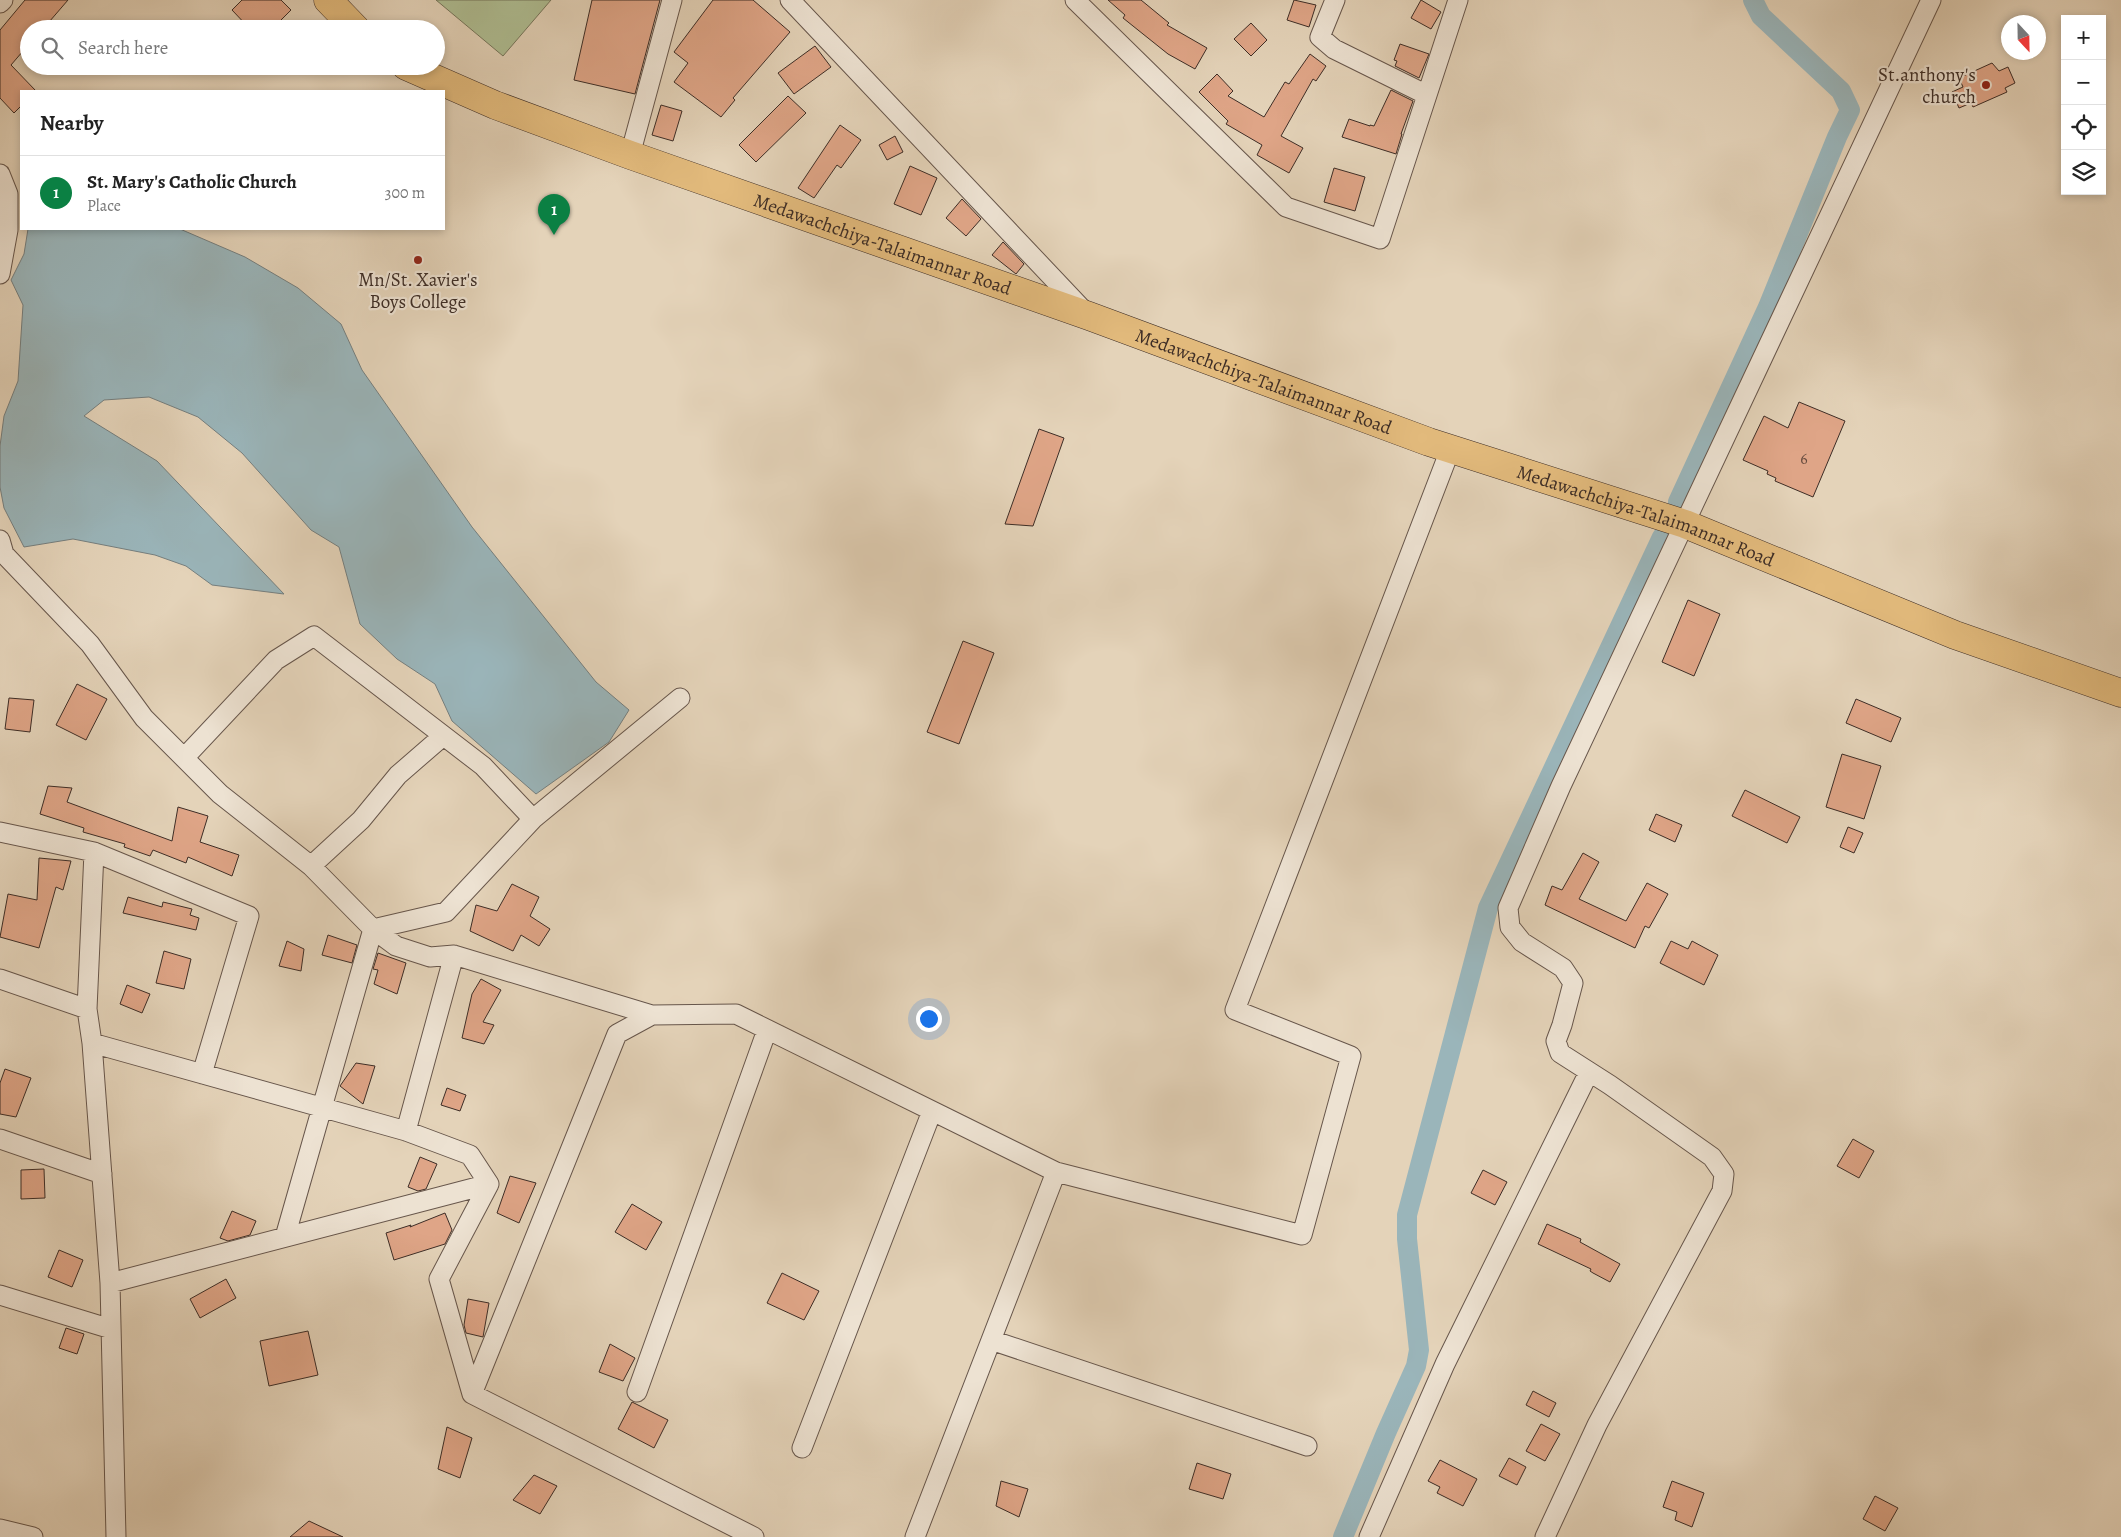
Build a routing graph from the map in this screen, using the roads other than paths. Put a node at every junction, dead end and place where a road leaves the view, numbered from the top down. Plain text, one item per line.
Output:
1 (3, 0) edge
2 (328, 0) edge
3 (672, 0) edge
4 (790, 0) edge
5 (1075, 0) edge
6 (1335, 0) edge
7 (1458, 0) edge
8 (1931, 0) edge
9 (0, 3) edge
10 (347, 20) edge
11 (427, 75) edge
12 (1427, 95) junction
13 (630, 154) junction
14 (0, 174) edge
15 (0, 274) edge
16 (1088, 316) junction
17 (1450, 450) junction
18 (1685, 524) junction
19 (1, 553) edge
20 (2121, 693) edge
21 (680, 698) dead end
22 (443, 736) junction
23 (184, 758) junction
24 (533, 819) junction
25 (0, 832) edge
26 (94, 852) junction
27 (311, 866) junction
28 (373, 929) junction
29 (454, 955) junction
30 (0, 979) edge
31 (87, 1009) junction
32 (652, 1016) junction
33 (767, 1030) junction
34 (92, 1044) junction
35 (1589, 1072) junction
36 (202, 1074) junction
37 (323, 1108) junction
38 (932, 1111) junction
39 (406, 1131) junction
40 (0, 1139) edge
41 (1056, 1172) junction
42 (102, 1174) junction
43 (490, 1184) junction
44 (285, 1237) junction
45 (110, 1283) junction
46 (0, 1295) edge
47 (111, 1329) junction
48 (992, 1340) junction
49 (637, 1392) dead end
50 (472, 1394) junction
51 (1307, 1446) dead end
52 (802, 1448) dead end
53 (0, 1529) edge
54 (33, 1537) edge
55 (116, 1537) edge
56 (754, 1537) edge
57 (915, 1537) edge
58 (1369, 1537) edge
59 (1545, 1537) edge

1 - 9 street
2 - 10 highway
3 - 13 street
4 - 16 street
5 - 12 street
6 - 12 street
7 - 12 street
8 - 18 street
11 - 13 highway, Medawachchiya-Talaimannar Road
13 - 16 highway, Medawachchiya-Talaimannar Road
14 - 15 street
16 - 17 highway, Medawachchiya-Talaimannar Road
17 - 18 highway, Medawachchiya-Talaimannar Road
17 - 41 street
18 - 20 highway, Medawachchiya-Talaimannar Road
18 - 35 street
19 - 23 street
21 - 24 street
22 - 23 street
22 - 24 street
22 - 27 street
23 - 27 street
24 - 28 street
25 - 26 street
26 - 31 street
26 - 36 street
27 - 28 street
28 - 29 street
28 - 37 street
29 - 32 street
29 - 39 street
30 - 31 street
31 - 34 street
32 - 33 street
32 - 50 street
33 - 38 street
33 - 49 street
34 - 36 street
34 - 42 street
35 - 58 street
35 - 59 street
36 - 37 street
37 - 39 street
37 - 44 street
38 - 41 street
38 - 52 street
39 - 43 street
40 - 42 street
41 - 48 street
42 - 45 street
43 - 44 street
43 - 50 street
44 - 45 street
45 - 47 street
46 - 47 street
47 - 55 street
48 - 51 street
48 - 57 street
50 - 56 street
53 - 54 street

